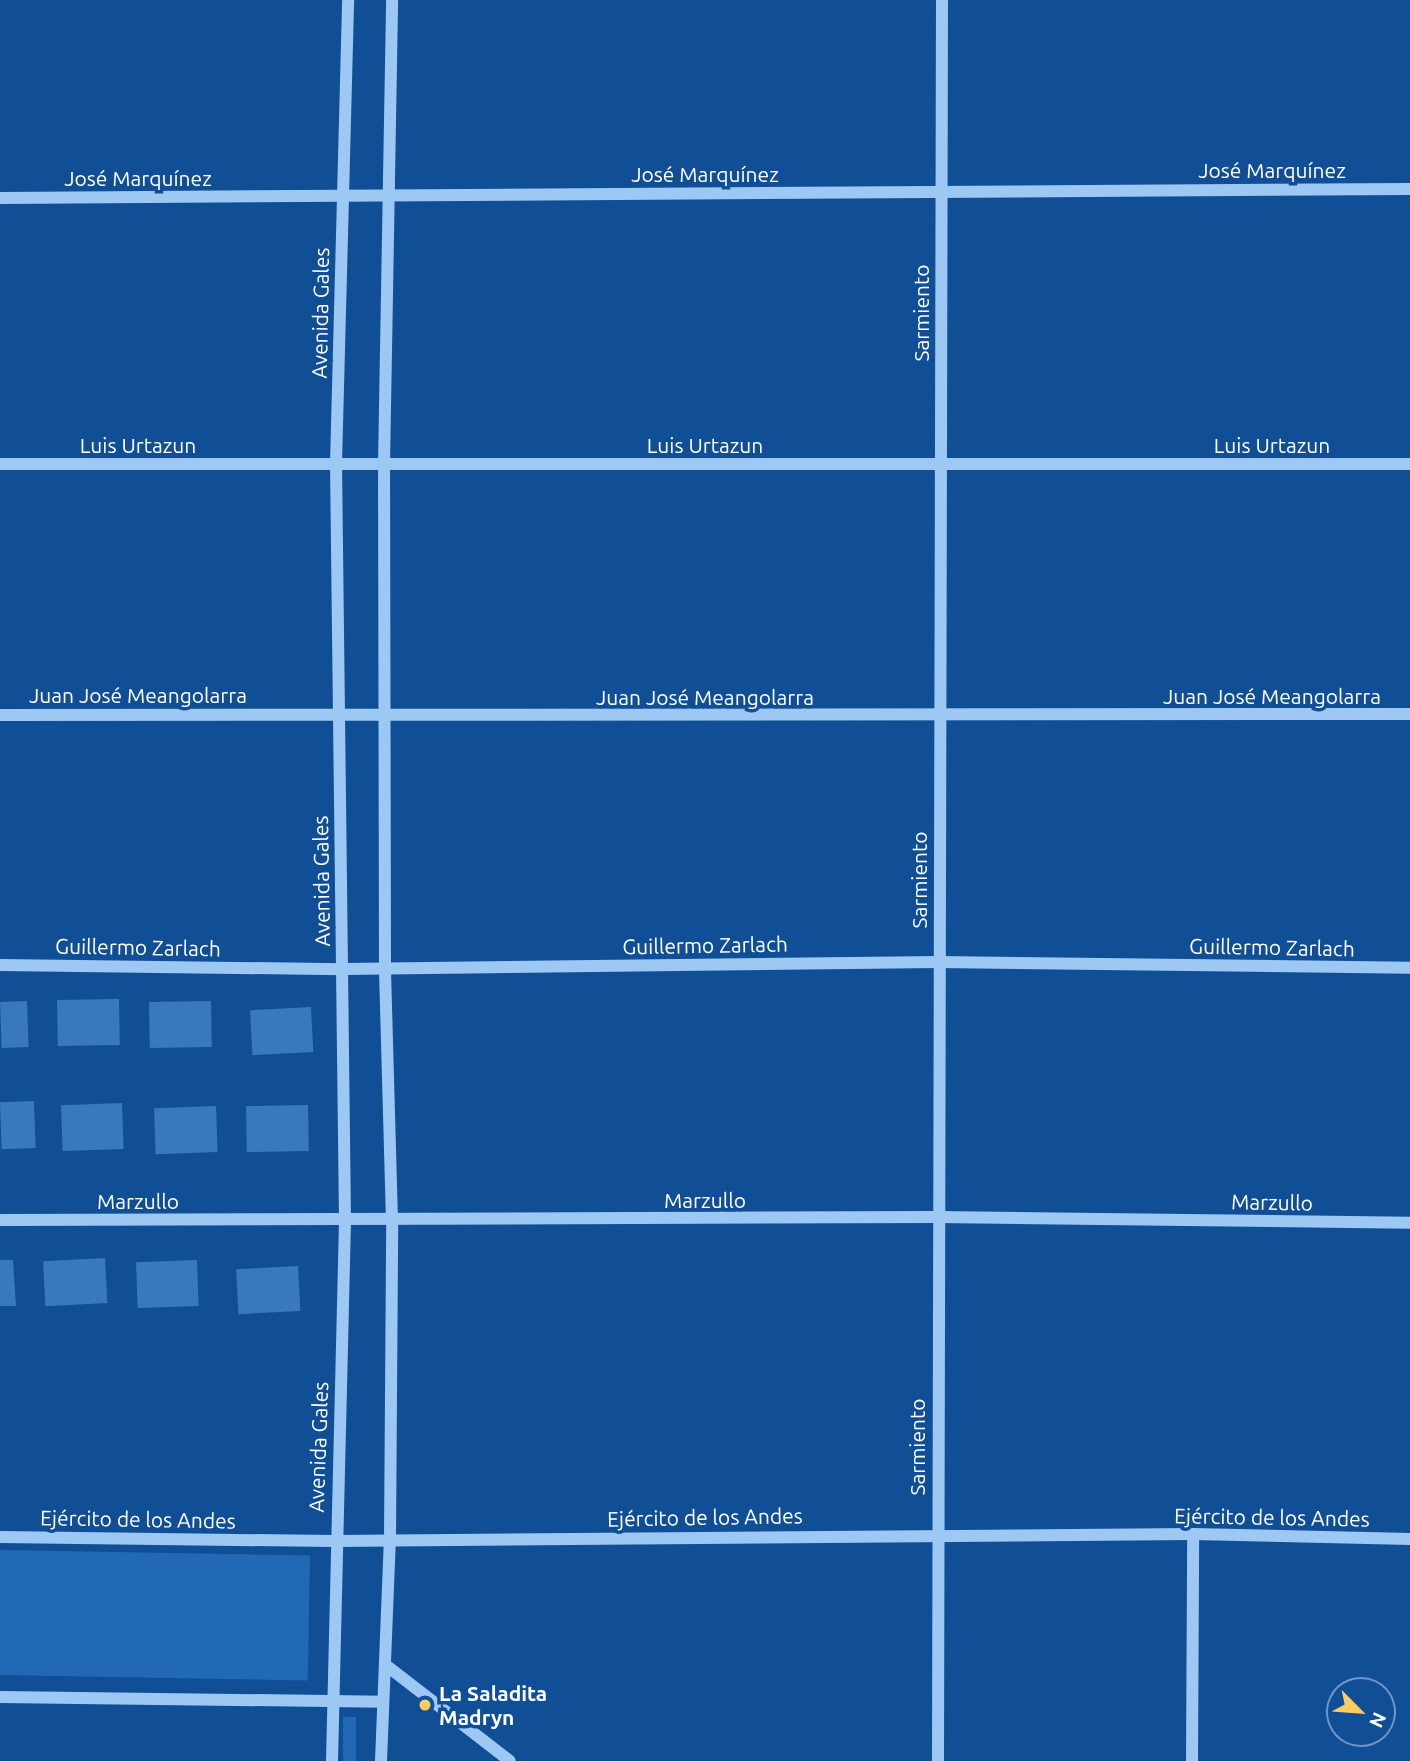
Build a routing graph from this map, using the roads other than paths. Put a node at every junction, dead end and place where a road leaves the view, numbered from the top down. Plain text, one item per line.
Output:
1 (348, 0) edge
2 (392, 0) edge
3 (942, 0) edge
4 (1410, 189) edge
5 (941, 191) junction
6 (386, 195) junction
7 (342, 196) junction
8 (0, 198) edge
9 (0, 464) edge
10 (336, 464) junction
11 (940, 464) junction
12 (1410, 464) edge
13 (384, 465) junction
14 (1410, 714) edge
15 (0, 715) edge
16 (338, 715) junction
17 (386, 715) junction
18 (939, 717) junction
19 (938, 962) junction
20 (0, 965) edge
21 (384, 968) junction
22 (1410, 968) edge
23 (344, 969) junction
24 (937, 1217) junction
25 (0, 1220) edge
26 (345, 1221) junction
27 (392, 1221) junction
28 (1410, 1223) edge
29 (936, 1534) junction
30 (1193, 1534) junction
31 (0, 1537) edge
32 (390, 1539) junction
33 (1410, 1539) edge
34 (334, 1541) junction
35 (387, 1666) junction
36 (0, 1697) edge
37 (333, 1699) junction
38 (383, 1702) junction
39 (332, 1761) edge
40 (382, 1761) edge
41 (510, 1761) edge
42 (938, 1761) edge
43 (1192, 1761) edge

1 - 7 street, Avenida Gales
2 - 6 street
3 - 5 street, Sarmiento
4 - 5 street, José Marquínez
5 - 6 street, José Marquínez
5 - 11 street, Sarmiento
6 - 7 street, José Marquínez
6 - 13 street
7 - 8 street, José Marquínez
7 - 10 street, Avenida Gales
9 - 10 street, Luis Urtazun
10 - 13 street, Luis Urtazun
10 - 16 street, Avenida Gales
11 - 12 street, Luis Urtazun
11 - 13 street, Luis Urtazun
11 - 18 street, Sarmiento
13 - 17 street
14 - 18 street, Juan José Meangolarra
15 - 16 street, Juan José Meangolarra
16 - 17 street, Juan José Meangolarra
16 - 23 street, Avenida Gales
17 - 18 street, Juan José Meangolarra
17 - 21 street
18 - 19 street, Sarmiento
19 - 21 street, Guillermo Zarlach
19 - 22 street, Guillermo Zarlach
19 - 24 street, Sarmiento
20 - 23 street, Guillermo Zarlach
21 - 23 street, Guillermo Zarlach
21 - 27 street
23 - 26 street, Avenida Gales
24 - 27 street, Marzullo
24 - 28 street, Marzullo
24 - 29 street, Sarmiento
25 - 26 street, Marzullo
26 - 27 street, Marzullo
26 - 34 street, Avenida Gales
27 - 32 street
29 - 30 street, Ejército de los Andes
29 - 32 street, Ejército de los Andes
29 - 42 street, Sarmiento
30 - 33 street, Ejército de los Andes
30 - 43 street
31 - 34 street, Ejército de los Andes
32 - 34 street, Ejército de los Andes
32 - 35 street
34 - 37 street, Avenida Gales
35 - 38 street
35 - 41 street
36 - 37 street
37 - 38 street
37 - 39 street, Avenida Gales
38 - 40 street

